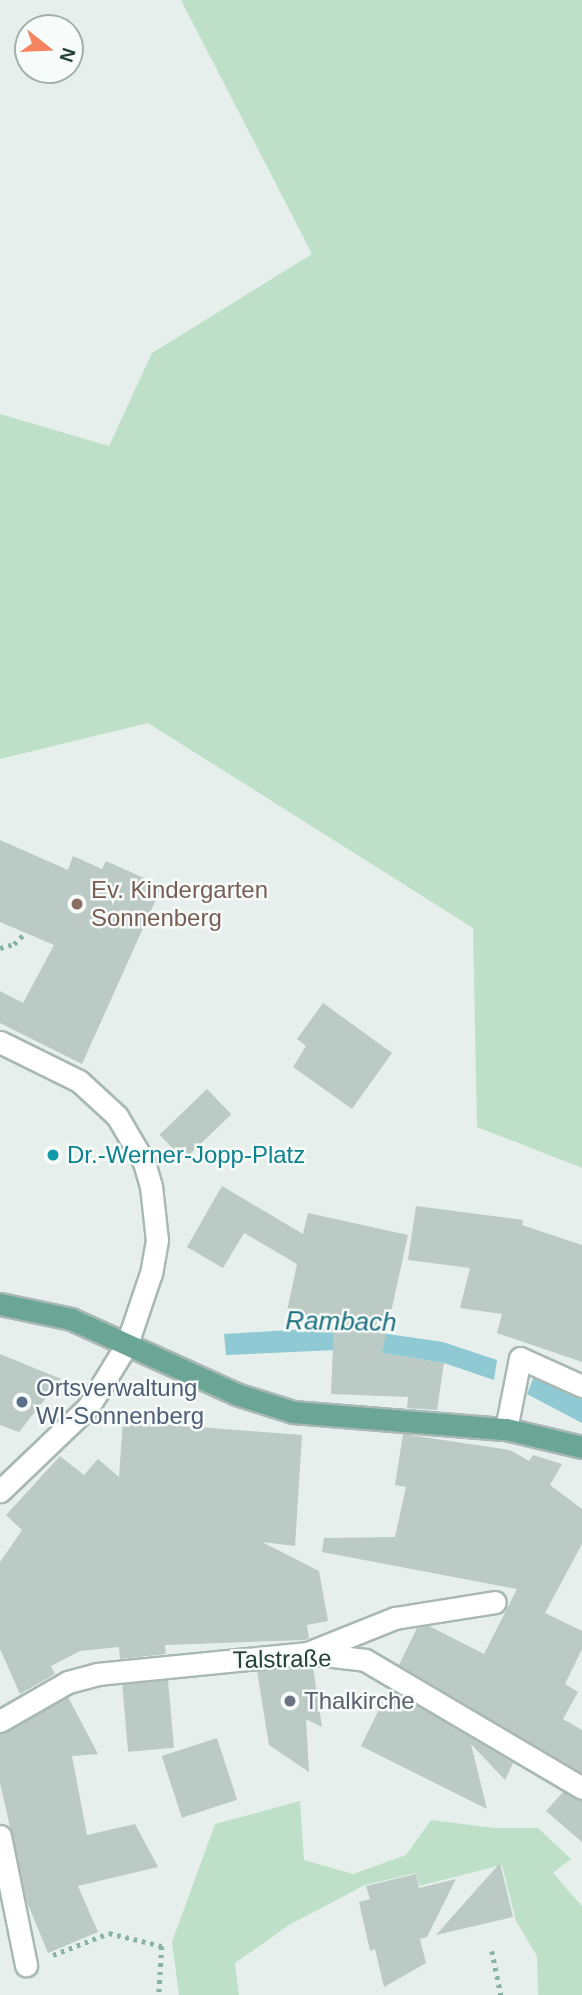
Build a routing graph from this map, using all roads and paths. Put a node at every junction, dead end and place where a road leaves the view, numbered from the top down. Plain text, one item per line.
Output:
1 (25, 933) dead end
2 (0, 948) edge
3 (0, 1042) edge
4 (0, 1304) edge
5 (127, 1344) junction
6 (582, 1386) edge
7 (506, 1429) junction
8 (582, 1447) edge
9 (0, 1491) edge
10 (495, 1602) dead end
11 (308, 1653) junction
12 (0, 1721) edge
13 (582, 1788) edge
14 (0, 1836) edge
15 (492, 1951) dead end
16 (26, 1965) joint
17 (159, 1995) edge
18 (501, 1995) edge

1 - 2 path
3 - 5 street
4 - 5 main road
5 - 7 main road
5 - 9 street
6 - 7 street
7 - 8 main road
10 - 11 street
11 - 12 street, Talstraße
11 - 13 street, Talstraße
14 - 16 street
15 - 18 path
16 - 17 path

